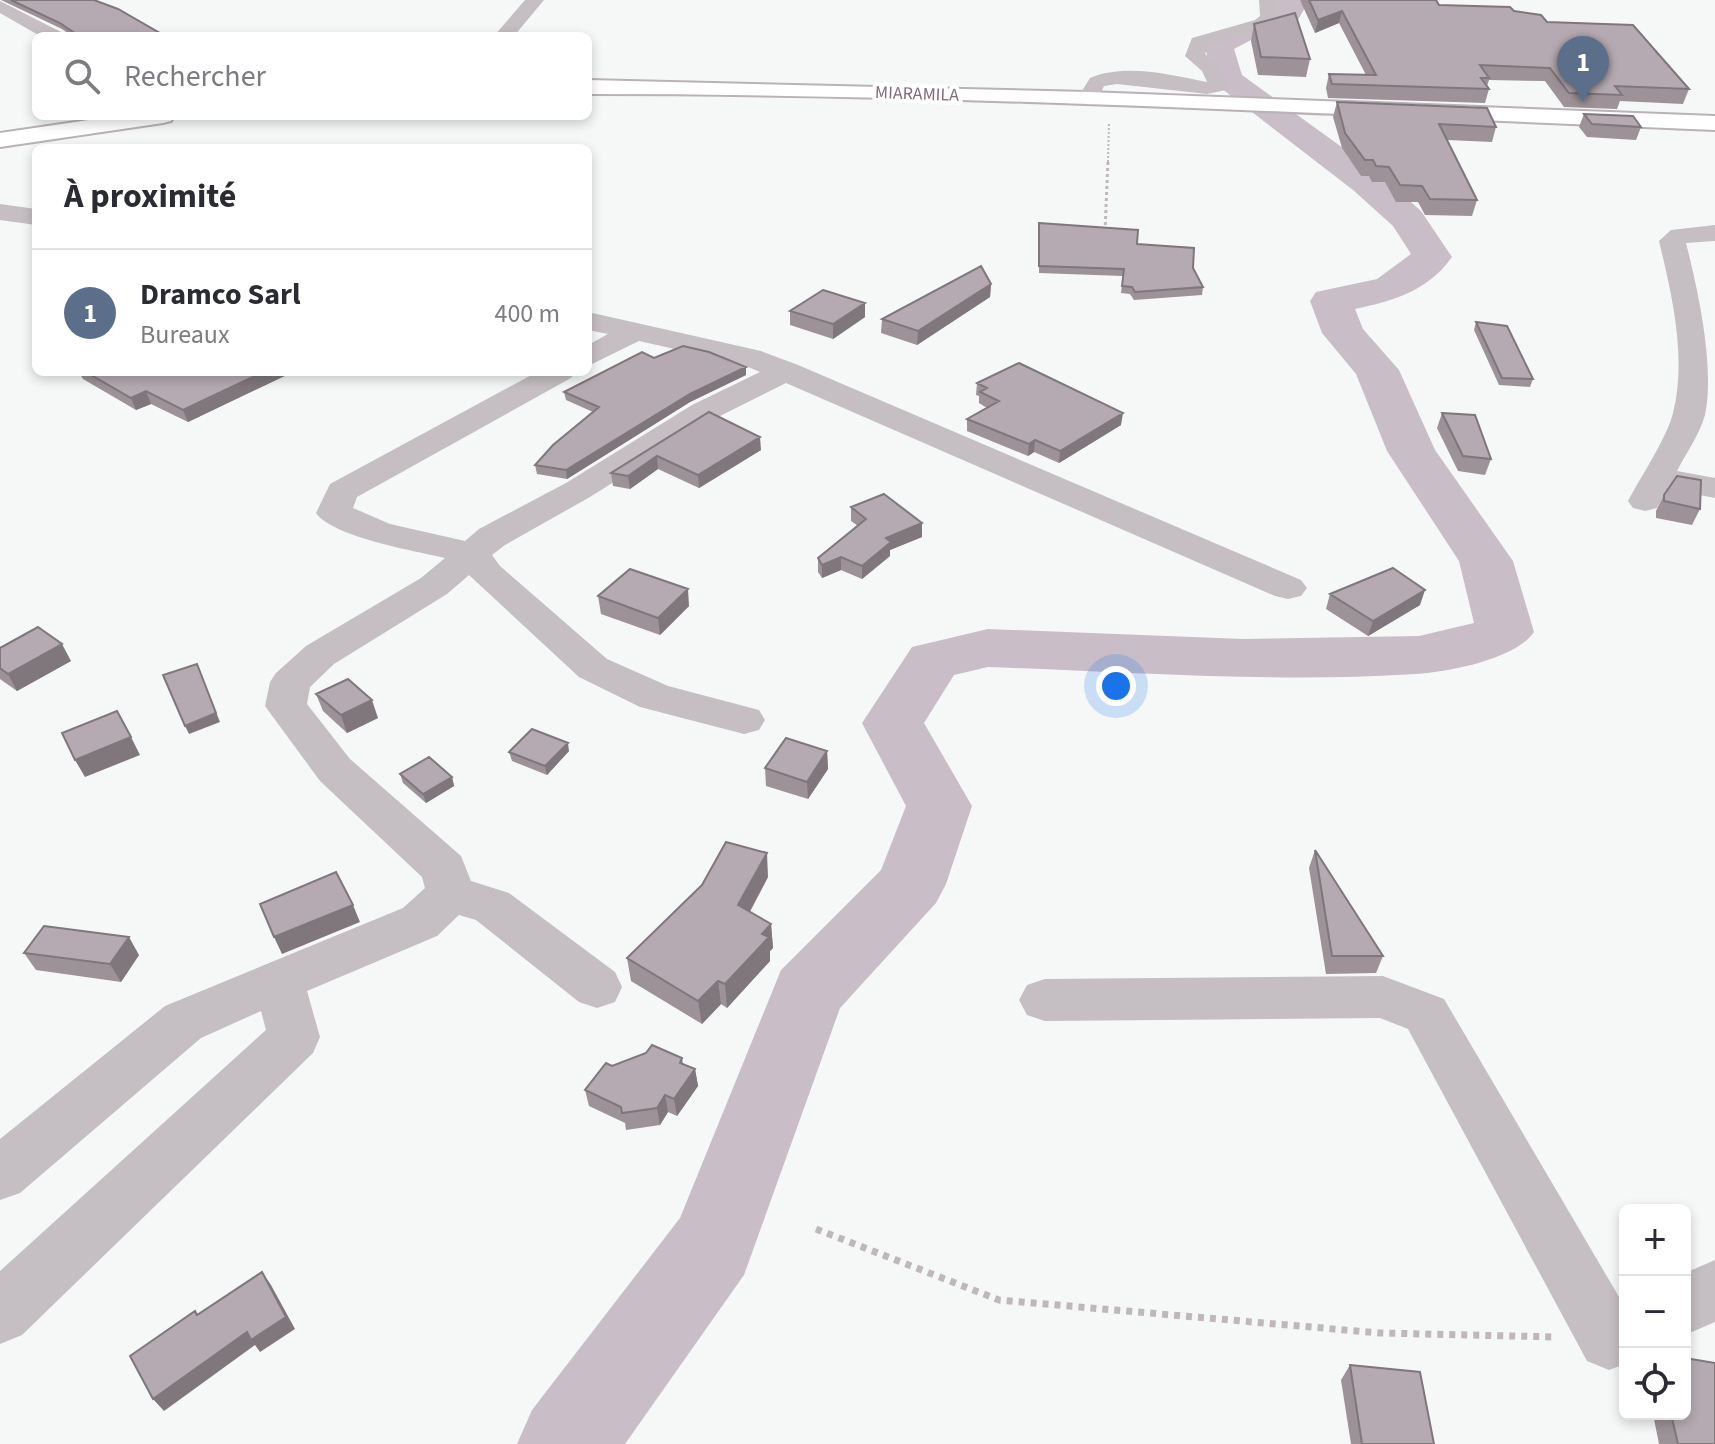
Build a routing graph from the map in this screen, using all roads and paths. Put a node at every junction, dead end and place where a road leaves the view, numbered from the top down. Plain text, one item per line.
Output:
1 (535, 0) edge
2 (1268, 0) edge
3 (0, 6) edge
4 (47, 32) edge
5 (507, 32) edge
6 (592, 87) edge
7 (1093, 100) junction
8 (136, 120) edge
9 (1711, 126) edge
10 (0, 140) edge
11 (0, 212) edge
12 (32, 216) edge
13 (1715, 233) edge
14 (1104, 237) edge
15 (592, 322) edge
16 (636, 331) junction
17 (592, 355) edge
18 (787, 371) junction
19 (553, 376) edge
20 (1715, 488) edge
21 (473, 554) junction
22 (1288, 588) dead end
23 (744, 720) dead end
24 (450, 894) junction
25 (279, 981) junction
26 (597, 987) dead end
27 (1045, 1000) dead end
28 (0, 1174) edge
29 (816, 1229) dead end
30 (1715, 1290) edge
31 (1691, 1301) edge
32 (0, 1313) edge
33 (1617, 1335) edge

1 - 5 street
2 - 7 street
3 - 4 street
6 - 7 main road, MIARAMILA
7 - 9 main road, MIARAMILA
7 - 14 path
8 - 10 main road
11 - 12 street
13 - 20 street
15 - 16 street
16 - 17 street
16 - 18 street
18 - 21 street
18 - 22 street
19 - 21 street
21 - 23 street
21 - 24 street
24 - 25 street
24 - 26 street
25 - 28 street
25 - 32 street
27 - 33 street
29 - 33 path
30 - 31 street

